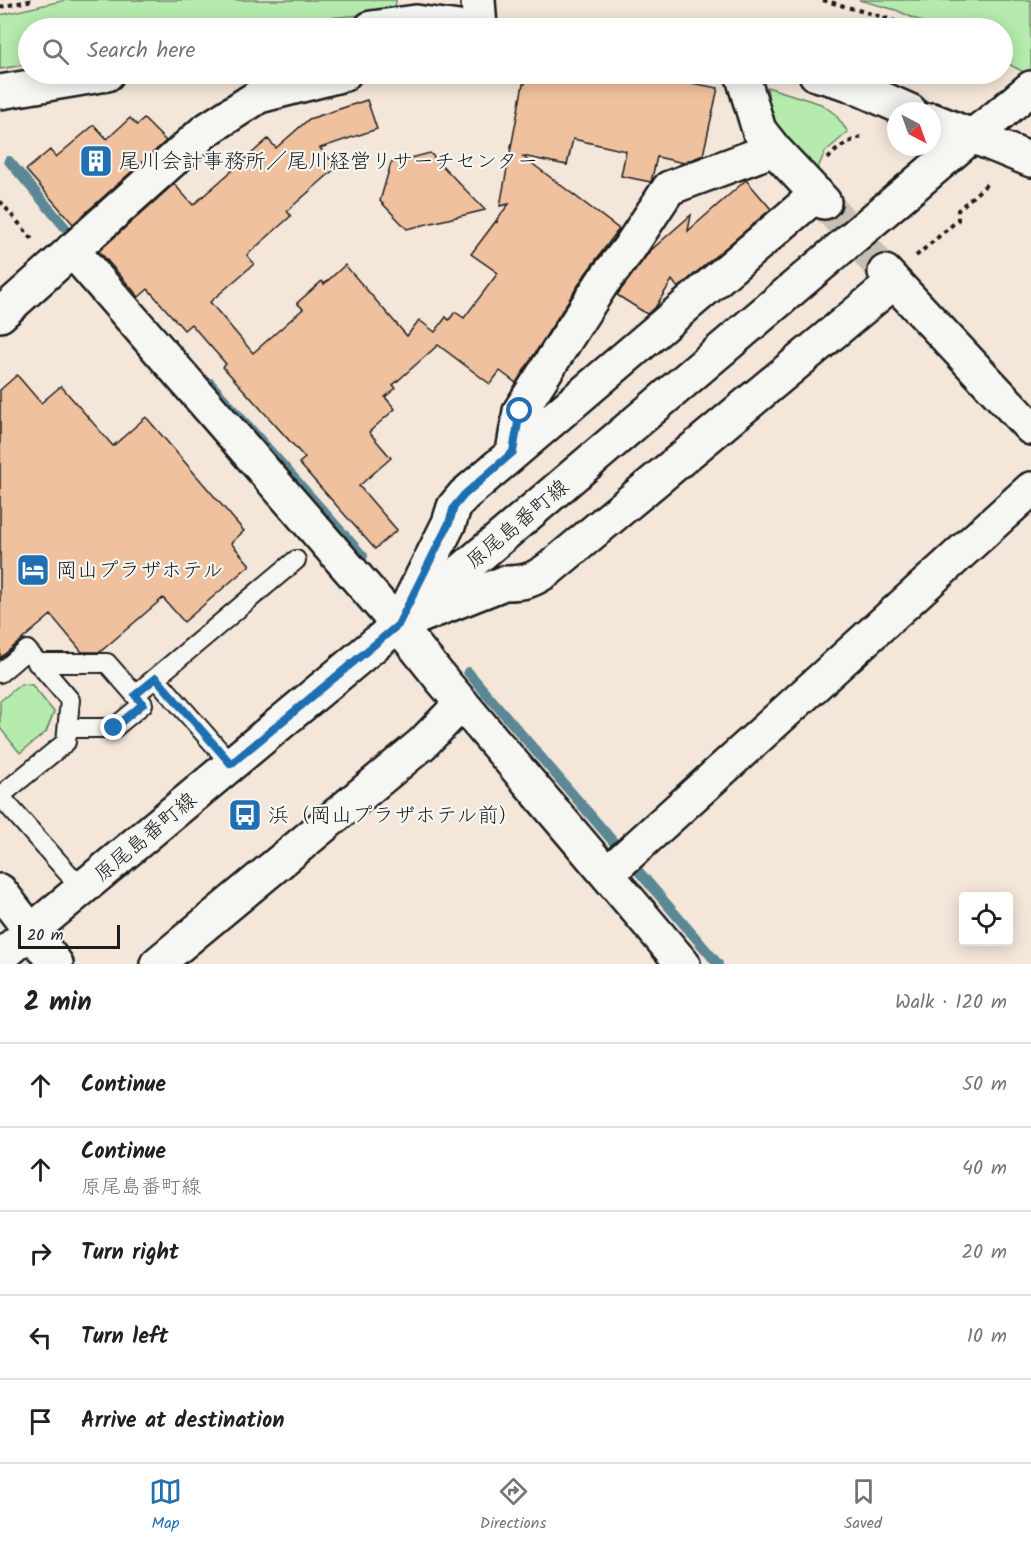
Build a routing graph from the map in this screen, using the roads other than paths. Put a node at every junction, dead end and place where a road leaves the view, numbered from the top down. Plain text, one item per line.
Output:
1 (478, 0) edge
2 (479, 18) edge
3 (48, 84) edge
4 (305, 84) edge
5 (745, 84) edge
6 (849, 84) edge
7 (1031, 88) edge
8 (0, 92) edge
9 (890, 102) edge
10 (941, 124) edge
11 (972, 136) junction
12 (774, 148) junction
13 (1031, 160) edge
14 (64, 258) junction
15 (0, 315) edge
16 (1031, 428) edge
17 (513, 452) junction
18 (1031, 489) edge
19 (296, 560) dead end
20 (398, 625) junction
21 (38, 663) junction
22 (0, 673) edge
23 (156, 678) junction
24 (135, 695) junction
25 (462, 703) junction
26 (68, 728) junction
27 (231, 764) junction
28 (0, 796) edge
29 (620, 863) junction
30 (82, 889) junction
31 (0, 891) edge
32 (31, 932) junction
33 (0, 957) edge
34 (56, 964) edge
35 (157, 964) edge
36 (683, 964) edge

1 - 2 street
3 - 8 street
4 - 14 street
5 - 12 street
6 - 9 street
7 - 11 street, 原尾島番町線
10 - 11 street
11 - 13 street
11 - 20 street, 原尾島番町線
12 - 17 street
12 - 17 street
14 - 15 street
14 - 20 street
16 - 20 street
17 - 20 street
18 - 29 street
19 - 23 lane
20 - 25 street
20 - 27 street, 原尾島番町線
21 - 22 lane
21 - 24 lane
21 - 26 lane
23 - 24 lane
23 - 27 lane
24 - 26 lane
25 - 29 street
25 - 35 street
26 - 28 lane
27 - 30 street, 原尾島番町線
28 - 30 lane
29 - 36 street
30 - 32 street, 原尾島番町線
31 - 32 street
32 - 33 street, 原尾島番町線
32 - 34 street

